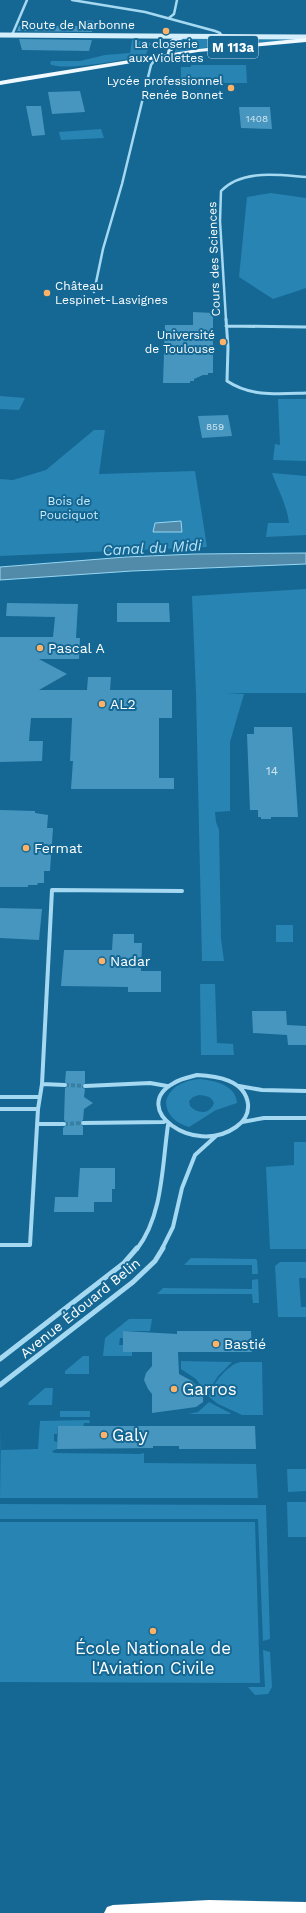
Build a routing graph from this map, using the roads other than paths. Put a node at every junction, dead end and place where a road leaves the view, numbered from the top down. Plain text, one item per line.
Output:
1 (28, 0) edge
2 (72, 0) edge
3 (177, 0) edge
4 (170, 18) junction
5 (0, 35) edge
6 (12, 35) junction
7 (155, 36) junction
8 (184, 36) junction
9 (221, 36) junction
10 (306, 37) edge
11 (306, 40) edge
12 (172, 42) junction
13 (306, 44) edge
14 (221, 50) junction
15 (169, 55) junction
16 (176, 58) junction
17 (154, 61) junction
18 (0, 83) edge
19 (0, 86) edge
20 (306, 177) edge
21 (94, 292) dead end
22 (226, 326) junction
23 (306, 327) edge
24 (306, 393) edge
25 (182, 891) dead end
26 (42, 1084) junction
27 (65, 1085) tunnel mouth
28 (85, 1086) tunnel mouth
29 (168, 1086) junction
30 (238, 1086) junction
31 (306, 1092) edge
32 (0, 1097) edge
33 (39, 1097) junction
34 (0, 1109) edge
35 (38, 1109) junction
36 (306, 1118) edge
37 (242, 1122) junction
38 (37, 1124) junction
39 (64, 1124) tunnel mouth
40 (83, 1124) tunnel mouth
41 (166, 1124) junction
42 (216, 1136) junction
43 (0, 1244) edge
44 (0, 1359) edge
45 (0, 1386) edge
46 (306, 1910) edge
47 (112, 1913) edge

1 - 6 street
2 - 4 street
3 - 4 street
4 - 9 street
5 - 6 main road, Route de Narbonne
6 - 7 main road, Route de Narbonne
7 - 8 main road, Route de Narbonne
7 - 12 main road, Route de Narbonne
8 - 9 main road, Route de Narbonne
8 - 12 main road, Route de Narbonne
9 - 10 main road, Route de Narbonne
9 - 14 main road
11 - 14 main road, M 113a
12 - 15 main road
13 - 14 main road, M 113a
14 - 15 main road, M 113a
14 - 16 main road, M 113a
15 - 16 main road
15 - 17 street
15 - 18 main road, M 113a
16 - 17 main road, M 113a
17 - 19 main road, M 113a
17 - 21 street
20 - 22 street, Cours des Sciences
22 - 23 street
22 - 24 street, Cours des Sciences
25 - 26 street
26 - 27 street
26 - 33 street
28 - 29 street
29 - 30 street
29 - 41 street
30 - 31 street
30 - 37 street
32 - 33 street
33 - 35 street
34 - 35 street
35 - 38 street
36 - 37 street
37 - 42 street
38 - 39 street
38 - 43 street
40 - 41 street
41 - 42 street
41 - 44 street, Avenue Édouard Belin
42 - 45 street, Avenue Édouard Belin
46 - 47 highway

